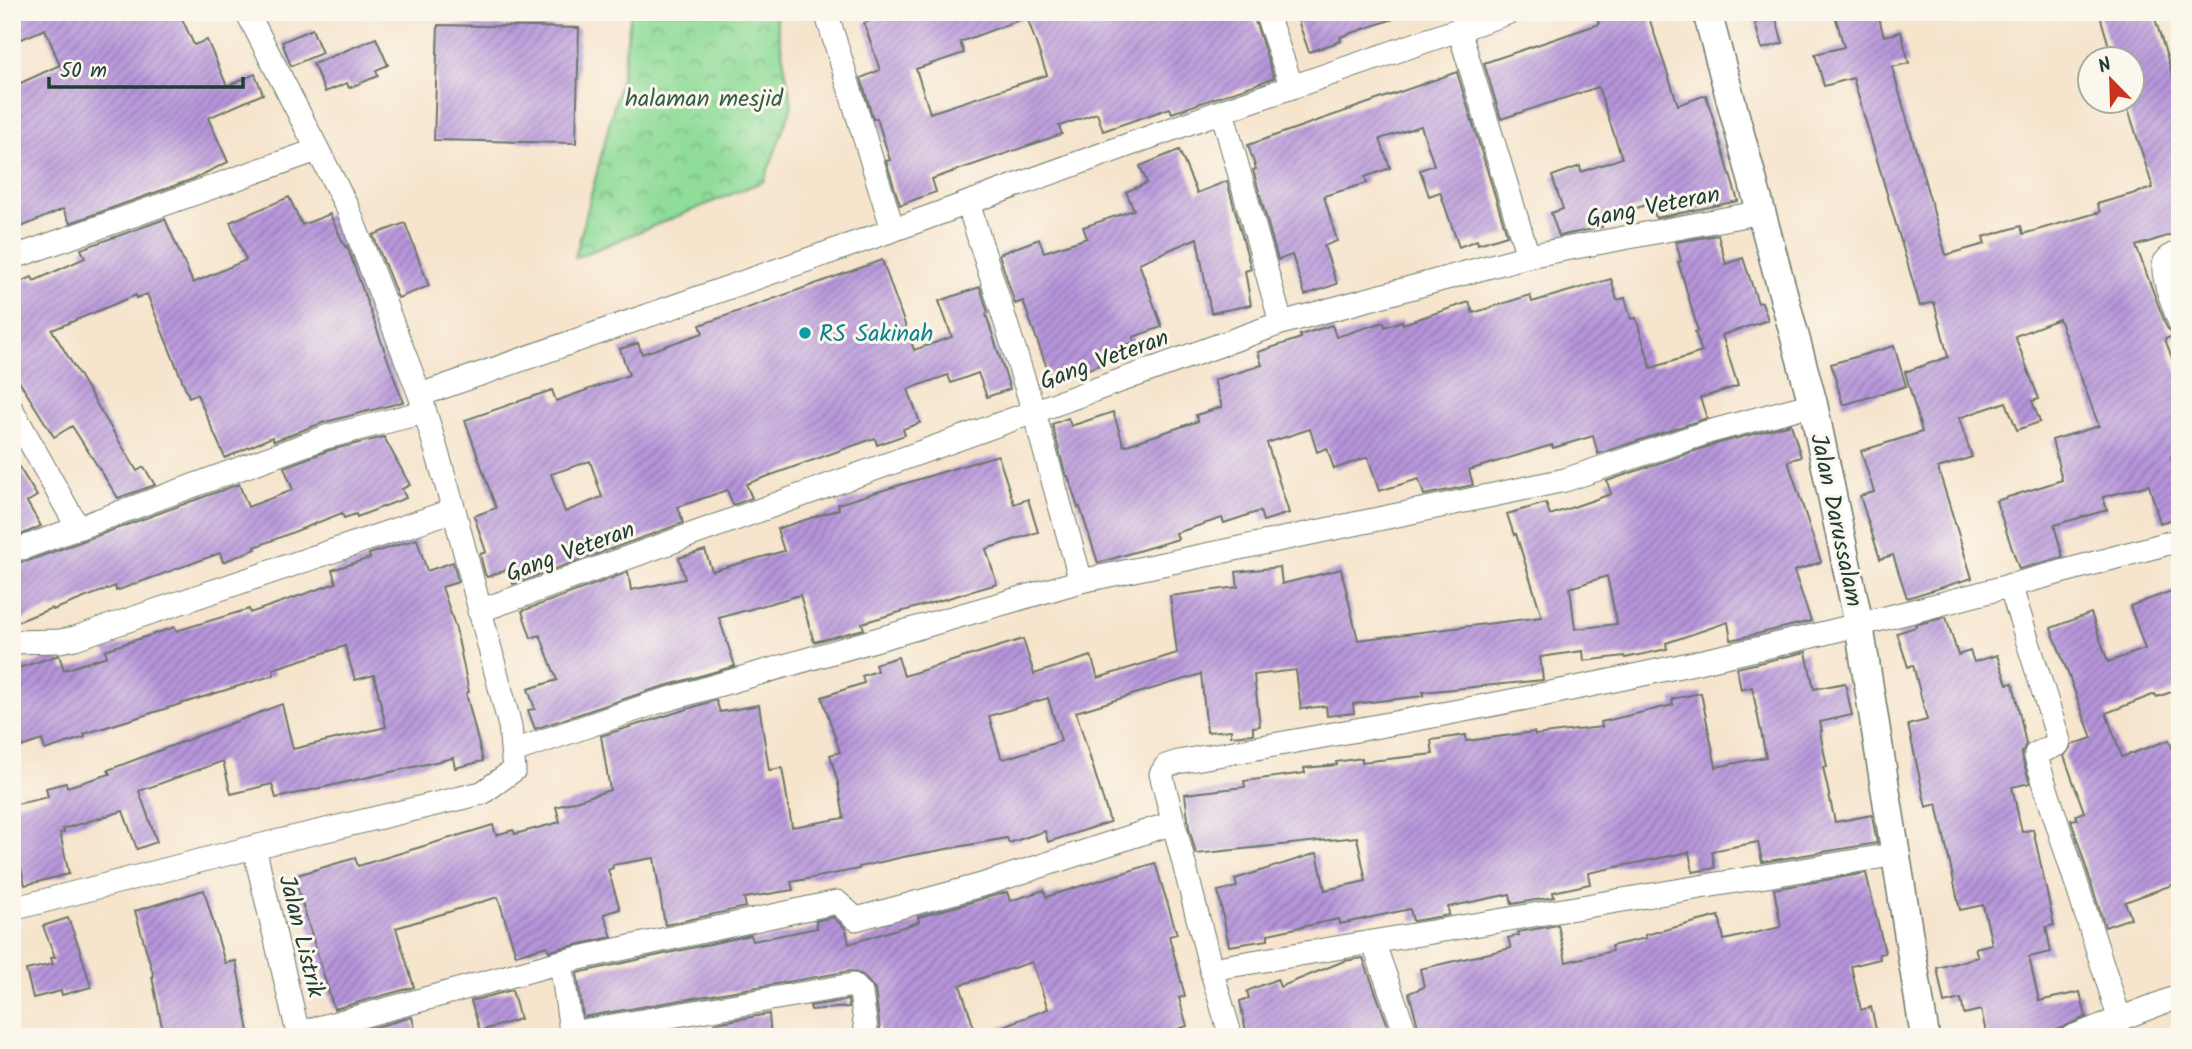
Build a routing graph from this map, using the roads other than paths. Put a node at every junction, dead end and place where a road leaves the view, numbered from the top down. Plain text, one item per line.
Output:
1 (247, 12) edge
2 (827, 12) edge
3 (1266, 12) edge
4 (1510, 12) edge
5 (1707, 12) edge
6 (1459, 30) junction
7 (1292, 87) junction
8 (1222, 111) junction
9 (317, 150) junction
10 (968, 203) junction
11 (1762, 212) junction
12 (893, 230) junction
13 (2180, 253) edge
14 (1528, 256) junction
15 (12, 258) edge
16 (1281, 323) junction
17 (2180, 323) edge
18 (422, 403) junction
19 (1813, 404) junction
20 (12, 410) edge
21 (1034, 412) junction
22 (454, 510) junction
23 (78, 528) junction
24 (2180, 541) edge
25 (23, 548) dead end
26 (1081, 581) junction
27 (2010, 585) junction
28 (479, 611) junction
29 (1859, 625) junction
30 (12, 642) edge
31 (514, 751) junction
32 (1173, 823) junction
33 (254, 847) junction
34 (1896, 854) junction
35 (12, 909) edge
36 (1373, 942) junction
37 (561, 962) junction
38 (1211, 969) junction
39 (2180, 996) edge
40 (2120, 1020) junction
41 (299, 1035) edge
42 (867, 1037) edge
43 (1231, 1037) edge
44 (1407, 1037) edge
45 (1925, 1037) edge
46 (2072, 1037) edge

1 - 9 street
2 - 12 street
3 - 7 street
4 - 6 street
5 - 11 street, Jalan Darussalam
6 - 7 street
6 - 14 street
7 - 8 street
8 - 10 street
8 - 16 street
9 - 15 street
9 - 18 street
10 - 12 street
10 - 21 street
11 - 14 street, Gang Veteran
11 - 19 street, Jalan Darussalam
12 - 18 street
13 - 17 street
14 - 16 street, Gang Veteran
16 - 21 street, Gang Veteran
18 - 22 street
18 - 23 street
19 - 26 street
19 - 29 street, Jalan Darussalam
20 - 23 street
21 - 26 street
21 - 28 street, Gang Veteran
22 - 28 street
22 - 30 street
23 - 25 street
24 - 27 street
26 - 31 street
27 - 29 street
27 - 40 street
28 - 31 street
29 - 32 street
29 - 34 street, Jalan Darussalam
31 - 33 street
32 - 37 street
32 - 38 street
33 - 35 street
33 - 41 street, Jalan Listrik
34 - 36 street
34 - 45 street, Jalan Darussalam
36 - 38 street
36 - 44 street
37 - 41 street
37 - 42 street
38 - 43 street
39 - 40 street
40 - 46 street

